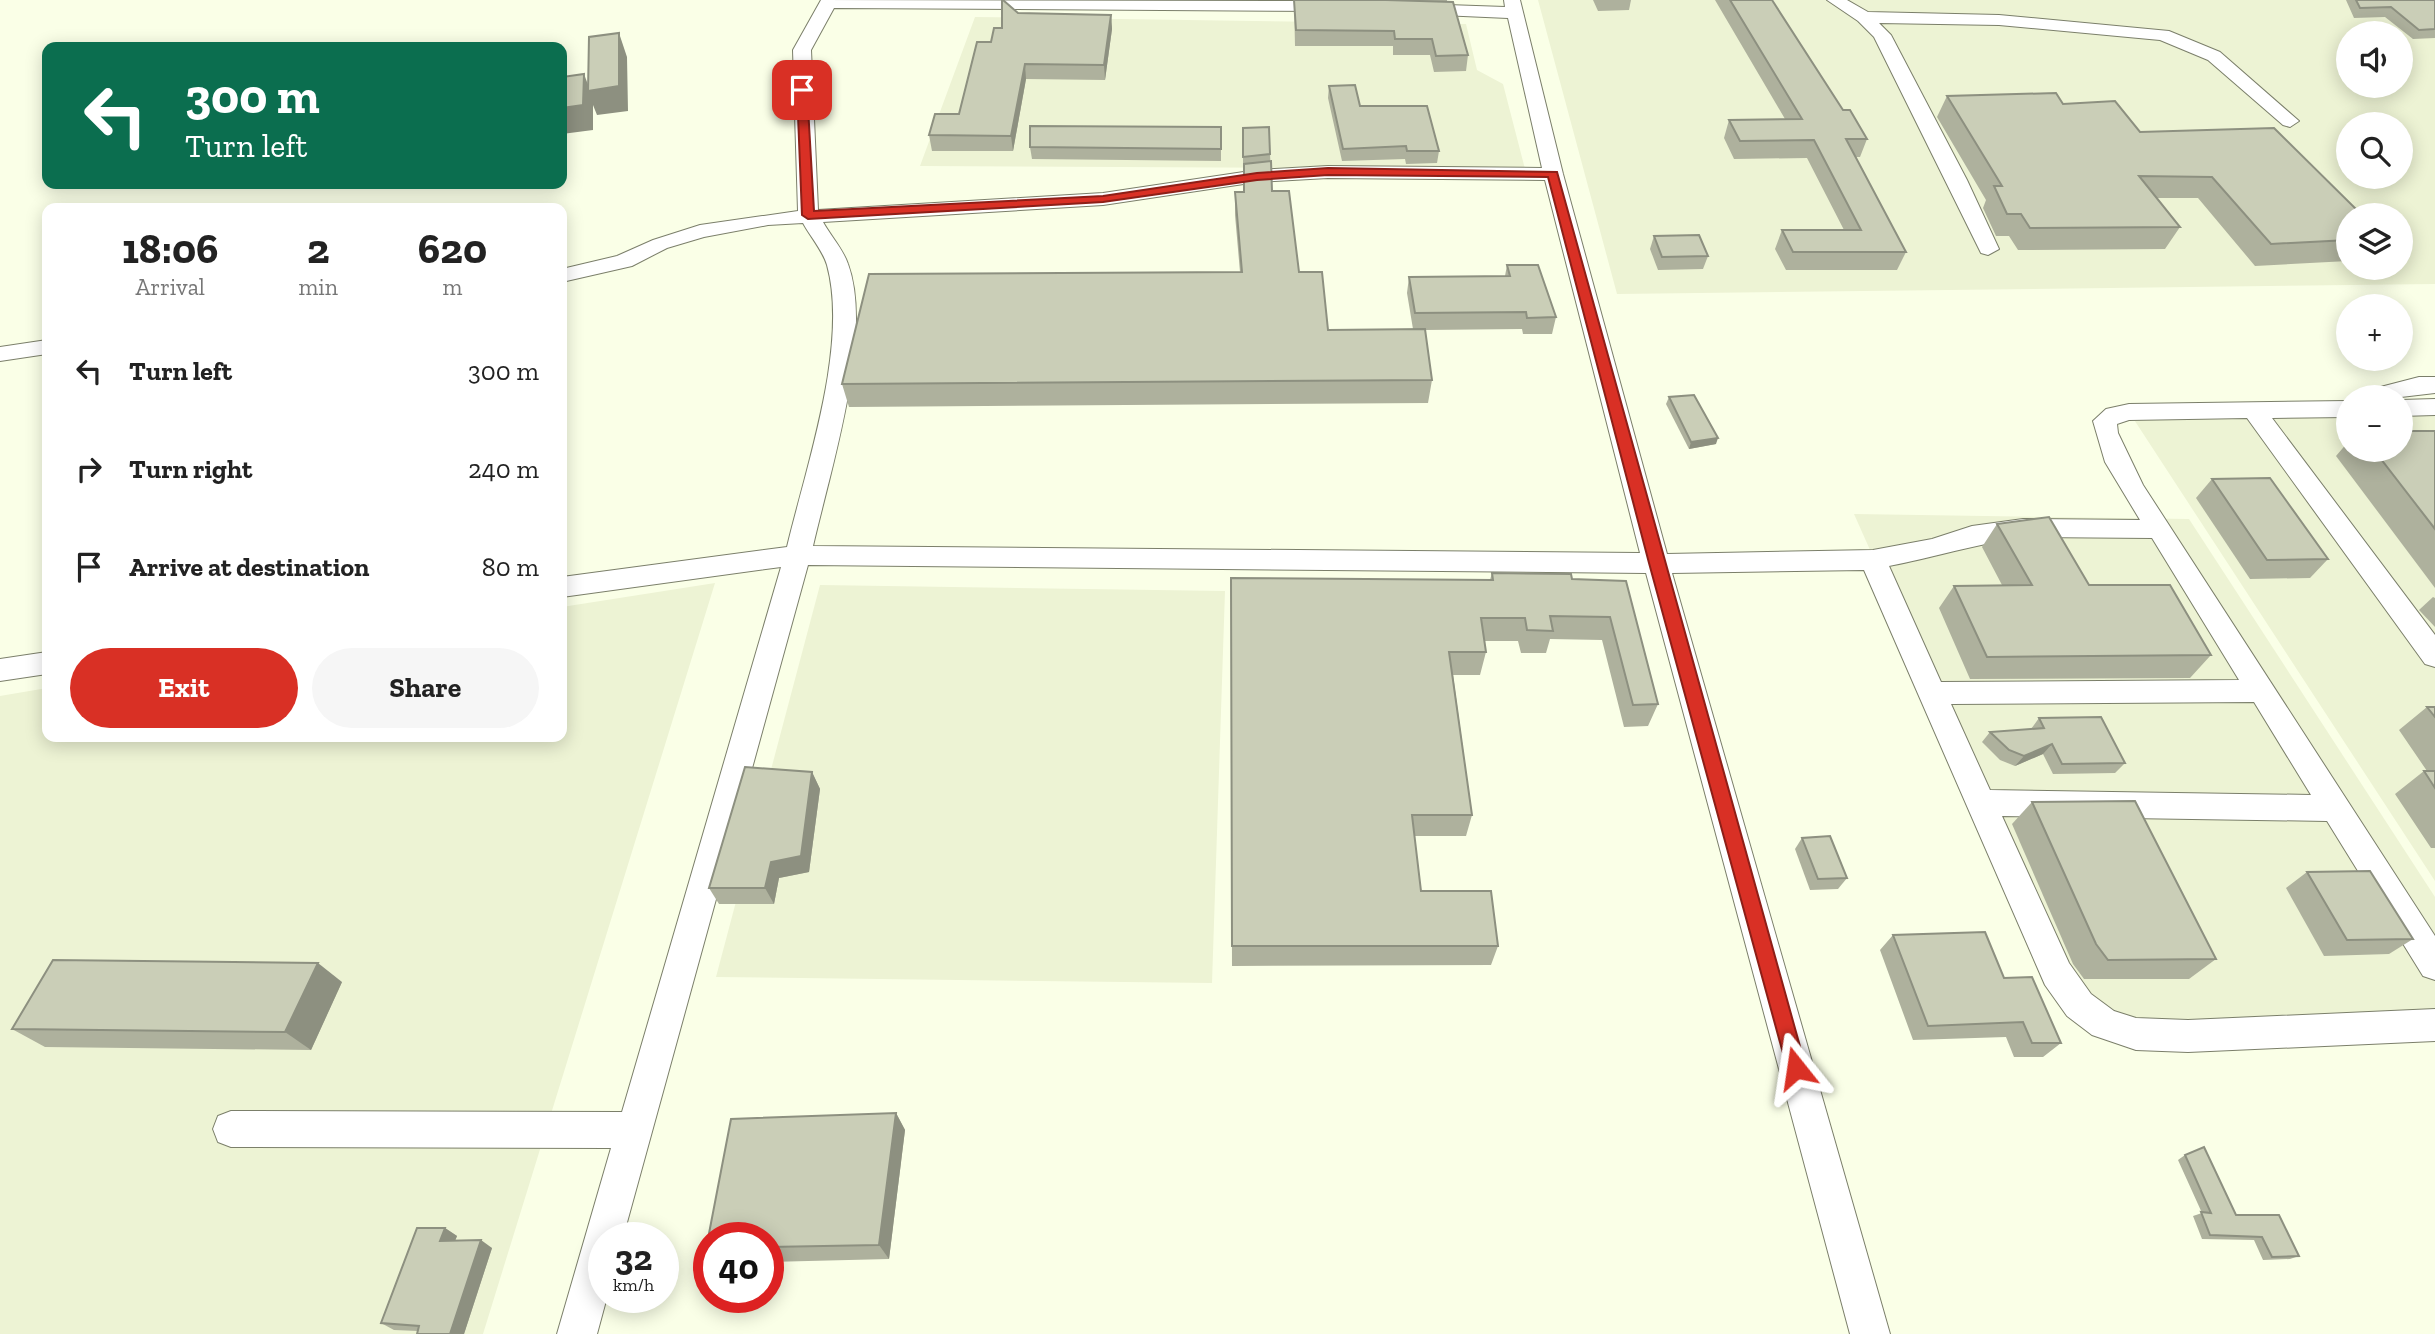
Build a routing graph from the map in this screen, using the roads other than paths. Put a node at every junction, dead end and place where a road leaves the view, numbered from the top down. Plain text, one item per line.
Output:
1 (1835, 0) edge
2 (828, 2) edge
3 (1344, 6) edge
4 (1514, 7) edge
5 (1398, 8) edge
6 (1864, 18) junction
7 (2290, 121) dead end
8 (1553, 174) junction
9 (808, 215) junction
10 (1988, 249) dead end
11 (567, 274) edge
12 (42, 348) edge
13 (0, 354) edge
14 (2435, 385) edge
15 (2413, 387) edge
16 (2435, 407) edge
17 (2413, 408) edge
18 (2336, 409) edge
19 (2255, 412) junction
20 (2159, 529) junction
21 (798, 555) junction
22 (1873, 560) junction
23 (1656, 563) junction
24 (567, 586) edge
25 (2435, 656) edge
26 (42, 664) edge
27 (0, 670) edge
28 (2259, 691) junction
29 (1932, 693) junction
30 (1980, 803) junction
31 (2334, 808) junction
32 (2435, 965) edge
33 (2435, 1025) edge
34 (231, 1129) dead end
35 (635, 1130) junction
36 (609, 1222) edge
37 (588, 1295) edge
38 (577, 1334) edge
39 (1870, 1334) edge

1 - 6 street
2 - 3 street
2 - 9 street
4 - 5 street
4 - 8 street
6 - 7 street
6 - 10 street
8 - 9 street
8 - 23 street
9 - 11 street
9 - 21 street
12 - 13 street
14 - 15 street
16 - 17 street
18 - 19 street
19 - 20 street
19 - 25 street
20 - 22 street
20 - 28 street
21 - 23 street
21 - 24 street
21 - 35 street
22 - 23 street
22 - 29 street
23 - 39 street
26 - 27 street
28 - 29 street
28 - 31 street
29 - 30 street
30 - 31 street
30 - 33 street
31 - 32 street
34 - 35 street
35 - 36 street
37 - 38 street

